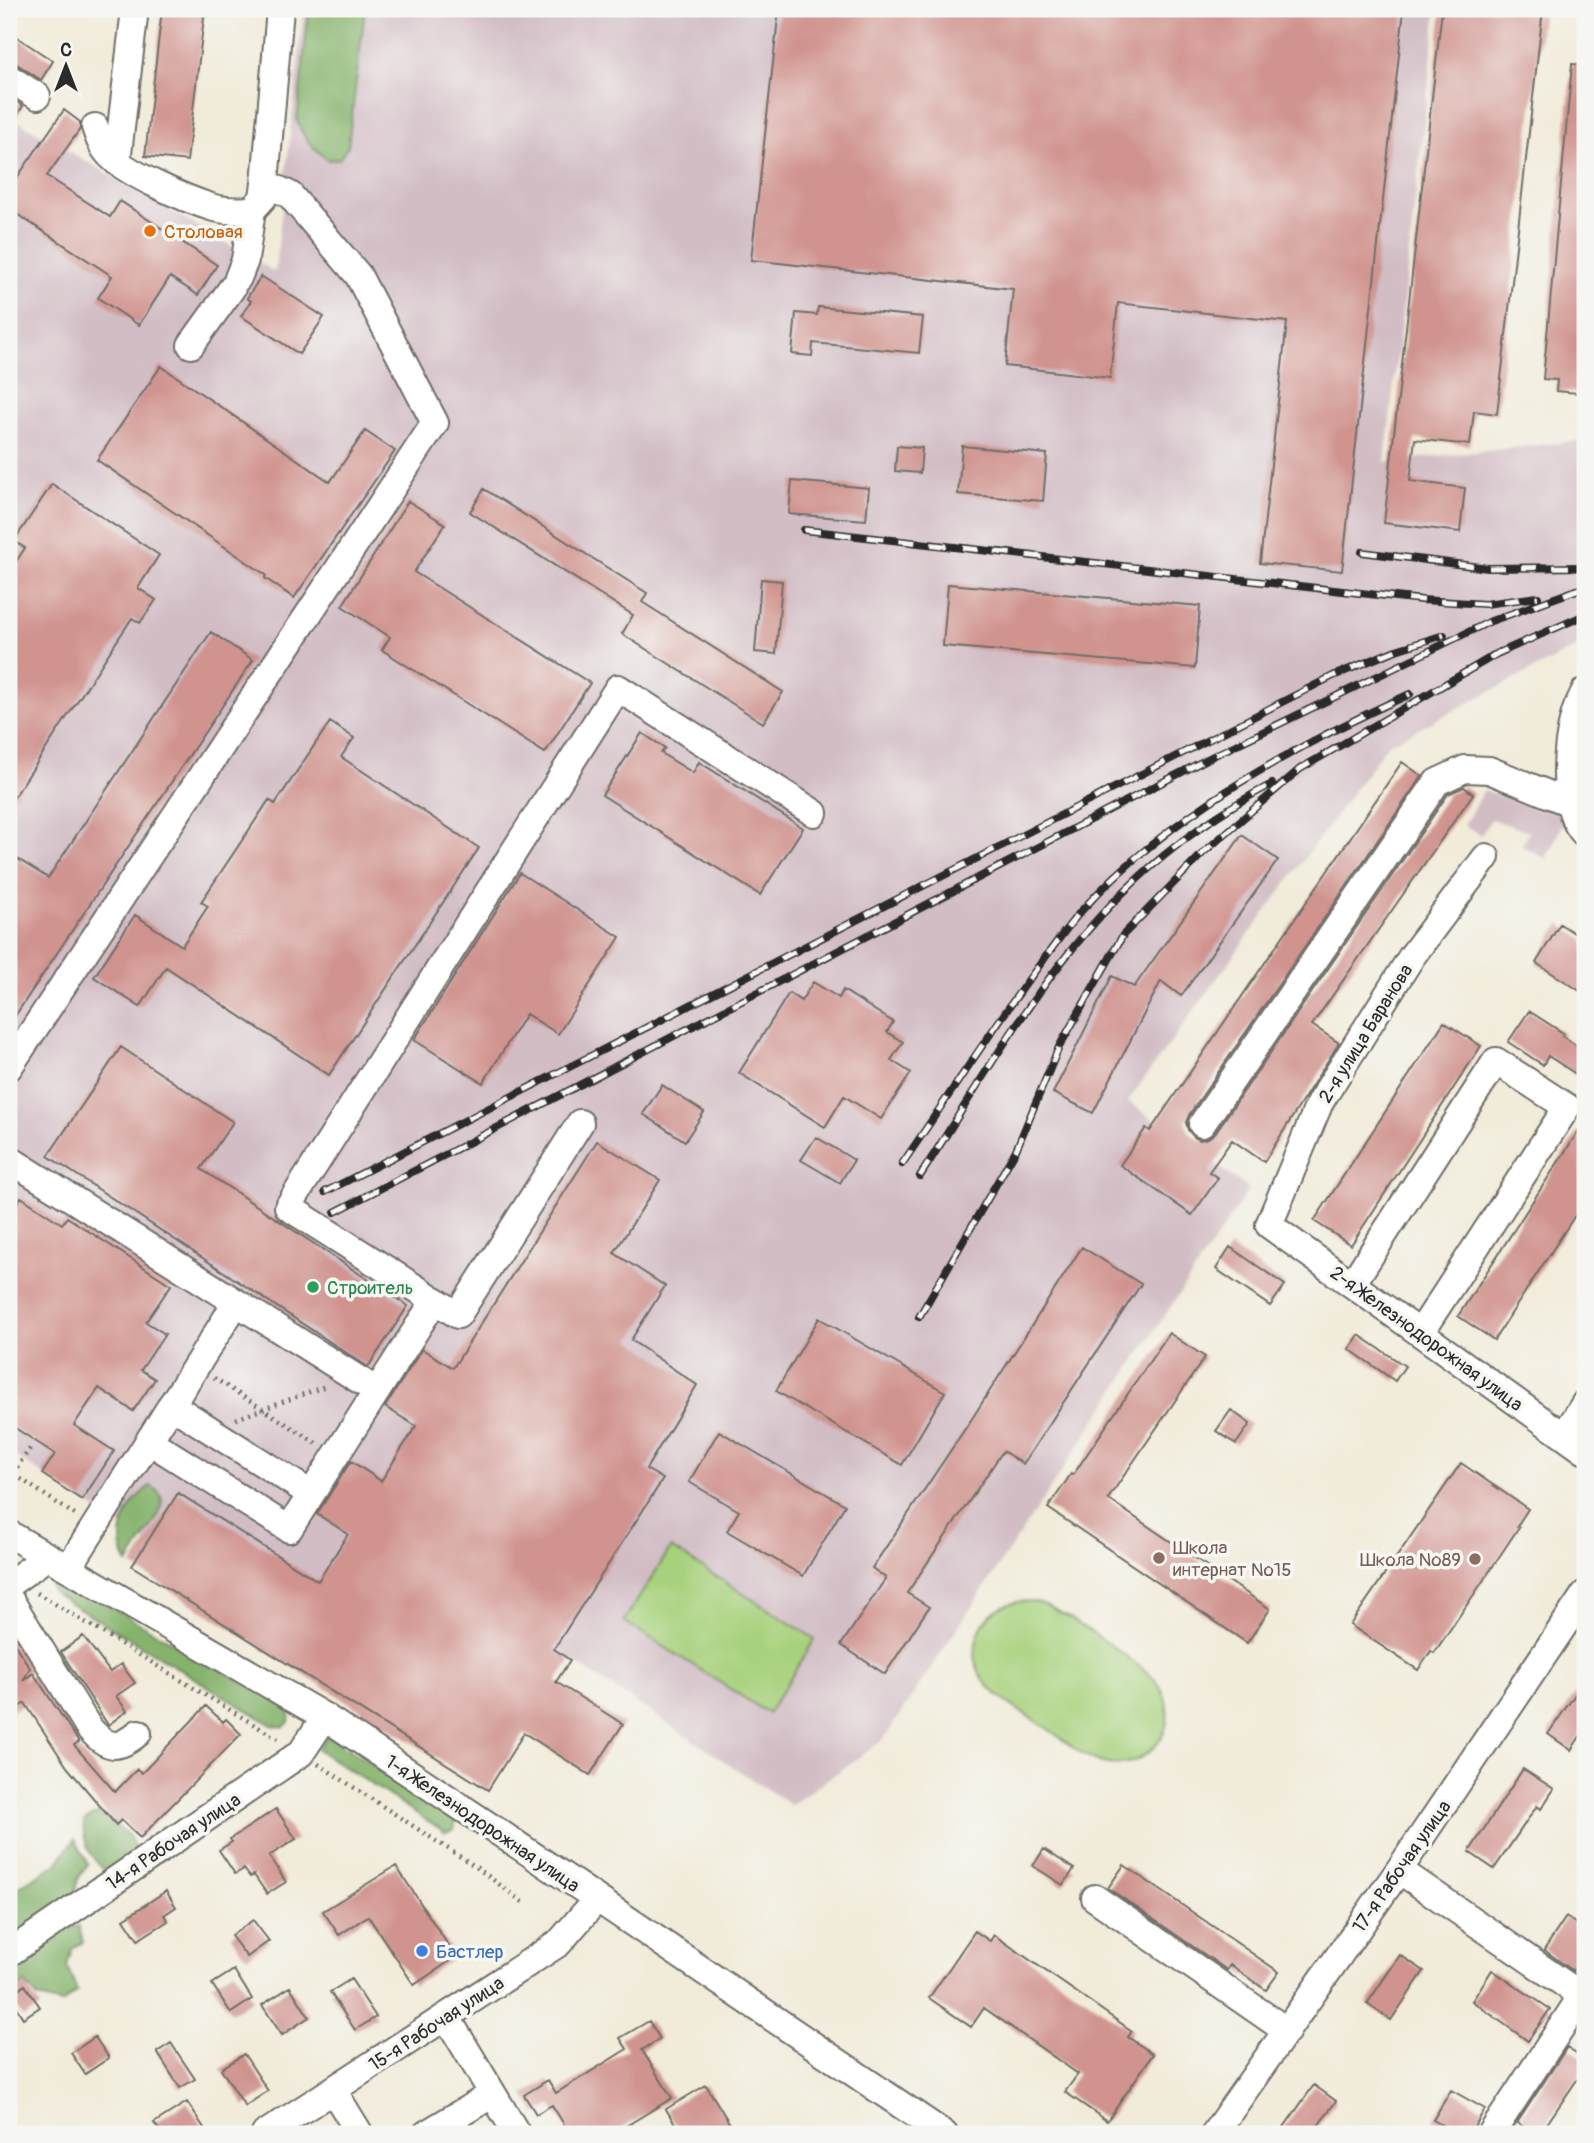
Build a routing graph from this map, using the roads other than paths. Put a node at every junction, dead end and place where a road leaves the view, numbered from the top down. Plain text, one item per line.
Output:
1 (135, 9) edge
2 (280, 9) edge
3 (9, 78) edge
4 (37, 96) dead end
5 (95, 127) dead end
6 (117, 162) junction
7 (265, 183) junction
8 (253, 210) junction
9 (191, 345) dead end
10 (1585, 691) edge
11 (814, 813) dead end
12 (1580, 822) edge
13 (1486, 857) dead end
14 (9, 1068) edge
15 (1576, 1103) edge
16 (580, 1123) dead end
17 (1202, 1124) dead end
18 (9, 1159) edge
19 (1269, 1224) joint
20 (1352, 1284) junction
21 (435, 1300) junction
22 (236, 1303) junction
23 (1420, 1333) junction
24 (377, 1391) junction
25 (1585, 1403) edge
26 (171, 1405) junction
27 (1564, 1436) junction
28 (149, 1441) junction
29 (1585, 1451) edge
30 (311, 1494) junction
31 (9, 1534) edge
32 (59, 1562) junction
33 (11, 1587) edge
34 (1585, 1594) edge
35 (325, 1717) junction
36 (138, 1733) dead end
37 (1399, 1870) junction
38 (1095, 1898) dead end
39 (596, 1899) junction
40 (9, 1953) edge
41 (1584, 1995) edge
42 (446, 2016) junction
43 (1286, 2031) junction
44 (333, 2090) junction
45 (493, 2094) junction
46 (265, 2134) edge
47 (360, 2134) edge
48 (426, 2134) edge
49 (517, 2134) edge
50 (944, 2134) edge
51 (1214, 2134) edge
52 (1491, 2134) edge

1 - 6 street
2 - 7 street
3 - 4 street
5 - 6 street
6 - 8 street
7 - 8 street
7 - 14 street
8 - 9 street
10 - 12 street
11 - 21 street
12 - 17 street
13 - 19 street, 2-я улица Баранова
15 - 20 street
15 - 23 street
16 - 21 street
18 - 22 street
19 - 20 street, 2-я Железнодорожная улица
20 - 23 street, 2-я Железнодорожная улица
21 - 24 street
22 - 24 street
22 - 26 street
23 - 27 street, 2-я Железнодорожная улица
24 - 30 street
25 - 27 street
26 - 28 street
26 - 30 street
27 - 29 street, 2-я Железнодорожная улица
28 - 30 street
28 - 32 street
31 - 32 street, 1-я Железнодорожная улица
32 - 33 street
32 - 35 street, 1-я Железнодорожная улица
33 - 36 street
34 - 37 street, 17-я Рабочая улица
35 - 39 street, 1-я Железнодорожная улица
35 - 40 street, 14-я Рабочая улица
37 - 41 street
37 - 43 street, 17-я Рабочая улица
38 - 43 street
39 - 42 street, 15-я Рабочая улица
39 - 50 street, 1-я Железнодорожная улица
41 - 52 street
42 - 44 street, 15-я Рабочая улица
42 - 45 street
43 - 51 street, 17-я Рабочая улица
44 - 46 street, 15-я Рабочая улица
44 - 47 street
45 - 48 street
45 - 49 street

